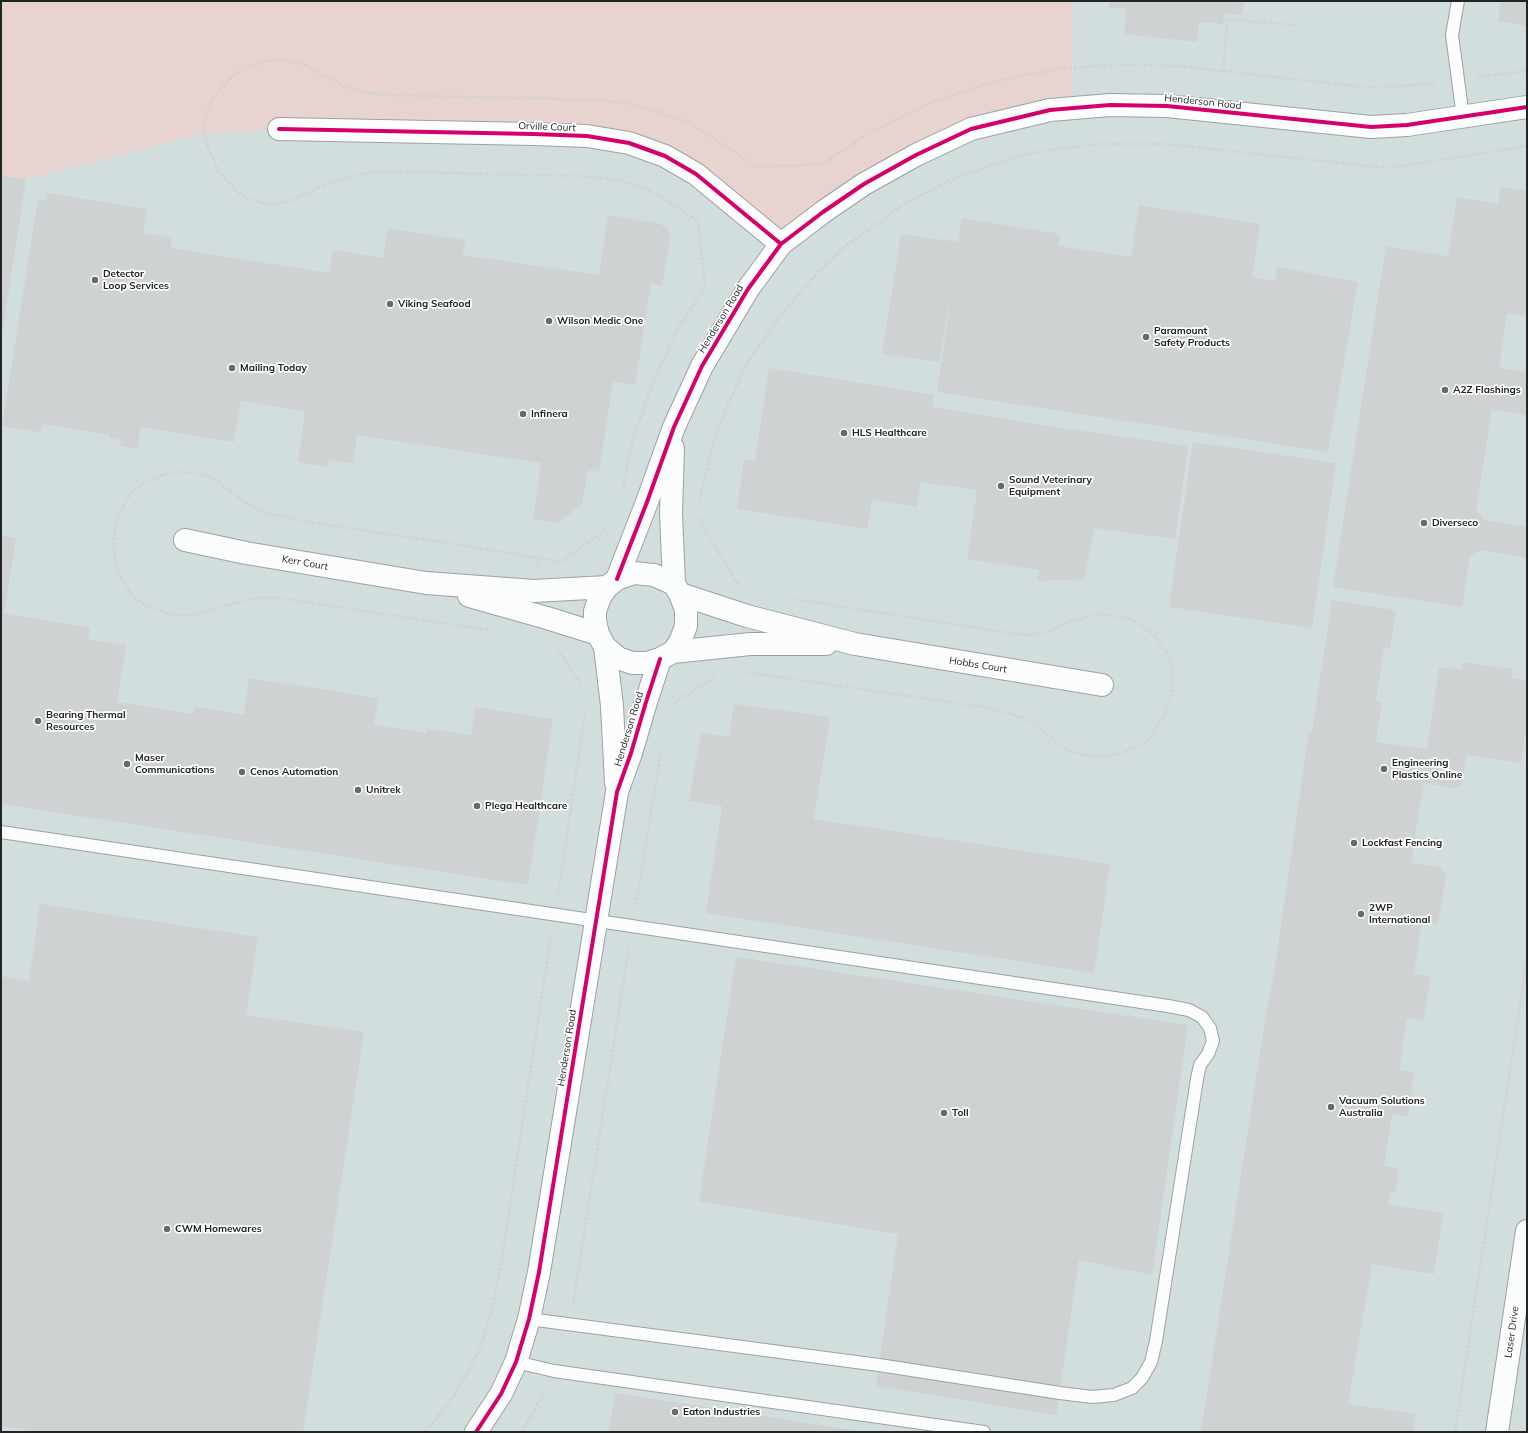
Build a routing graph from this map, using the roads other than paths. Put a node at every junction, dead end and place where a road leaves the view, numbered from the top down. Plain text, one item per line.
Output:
1 (1458, 1) edge
2 (1527, 107) edge
3 (1463, 117) junction
4 (279, 129) dead end
5 (781, 244) junction
6 (674, 427) junction
7 (185, 540) dead end
8 (612, 583) junction
9 (426, 584) junction
10 (677, 589) junction
11 (602, 640) junction
12 (855, 644) junction
13 (667, 656) junction
14 (1102, 685) dead end
15 (617, 792) junction
16 (1, 832) edge
17 (596, 921) junction
18 (1527, 1231) edge
19 (530, 1319) junction
20 (1518, 1350) edge
21 (516, 1362) junction
22 (476, 1432) edge
23 (984, 1432) edge
24 (1497, 1432) edge

1 - 3 lane
2 - 3 street, Henderson Road
3 - 5 street, Henderson Road
4 - 5 street, Orville Court
5 - 6 street, Henderson Road
6 - 8 street, Henderson Road
6 - 10 street, Henderson Road
7 - 9 street, Kerr Court
8 - 9 street, Kerr Court
8 - 10 street
8 - 11 street
9 - 11 street, Kerr Court
10 - 12 street, Hobbs Court
10 - 13 street
11 - 13 street
11 - 15 street, Henderson Road
12 - 13 street, Hobbs Court
12 - 14 street, Hobbs Court
13 - 15 street, Henderson Road
15 - 17 street, Henderson Road
16 - 17 lane
17 - 19 street, Henderson Road
17 - 19 lane
18 - 20 street, Laser Drive
19 - 21 street, Henderson Road
20 - 24 street, Laser Drive
21 - 22 street, Henderson Road
21 - 23 lane

